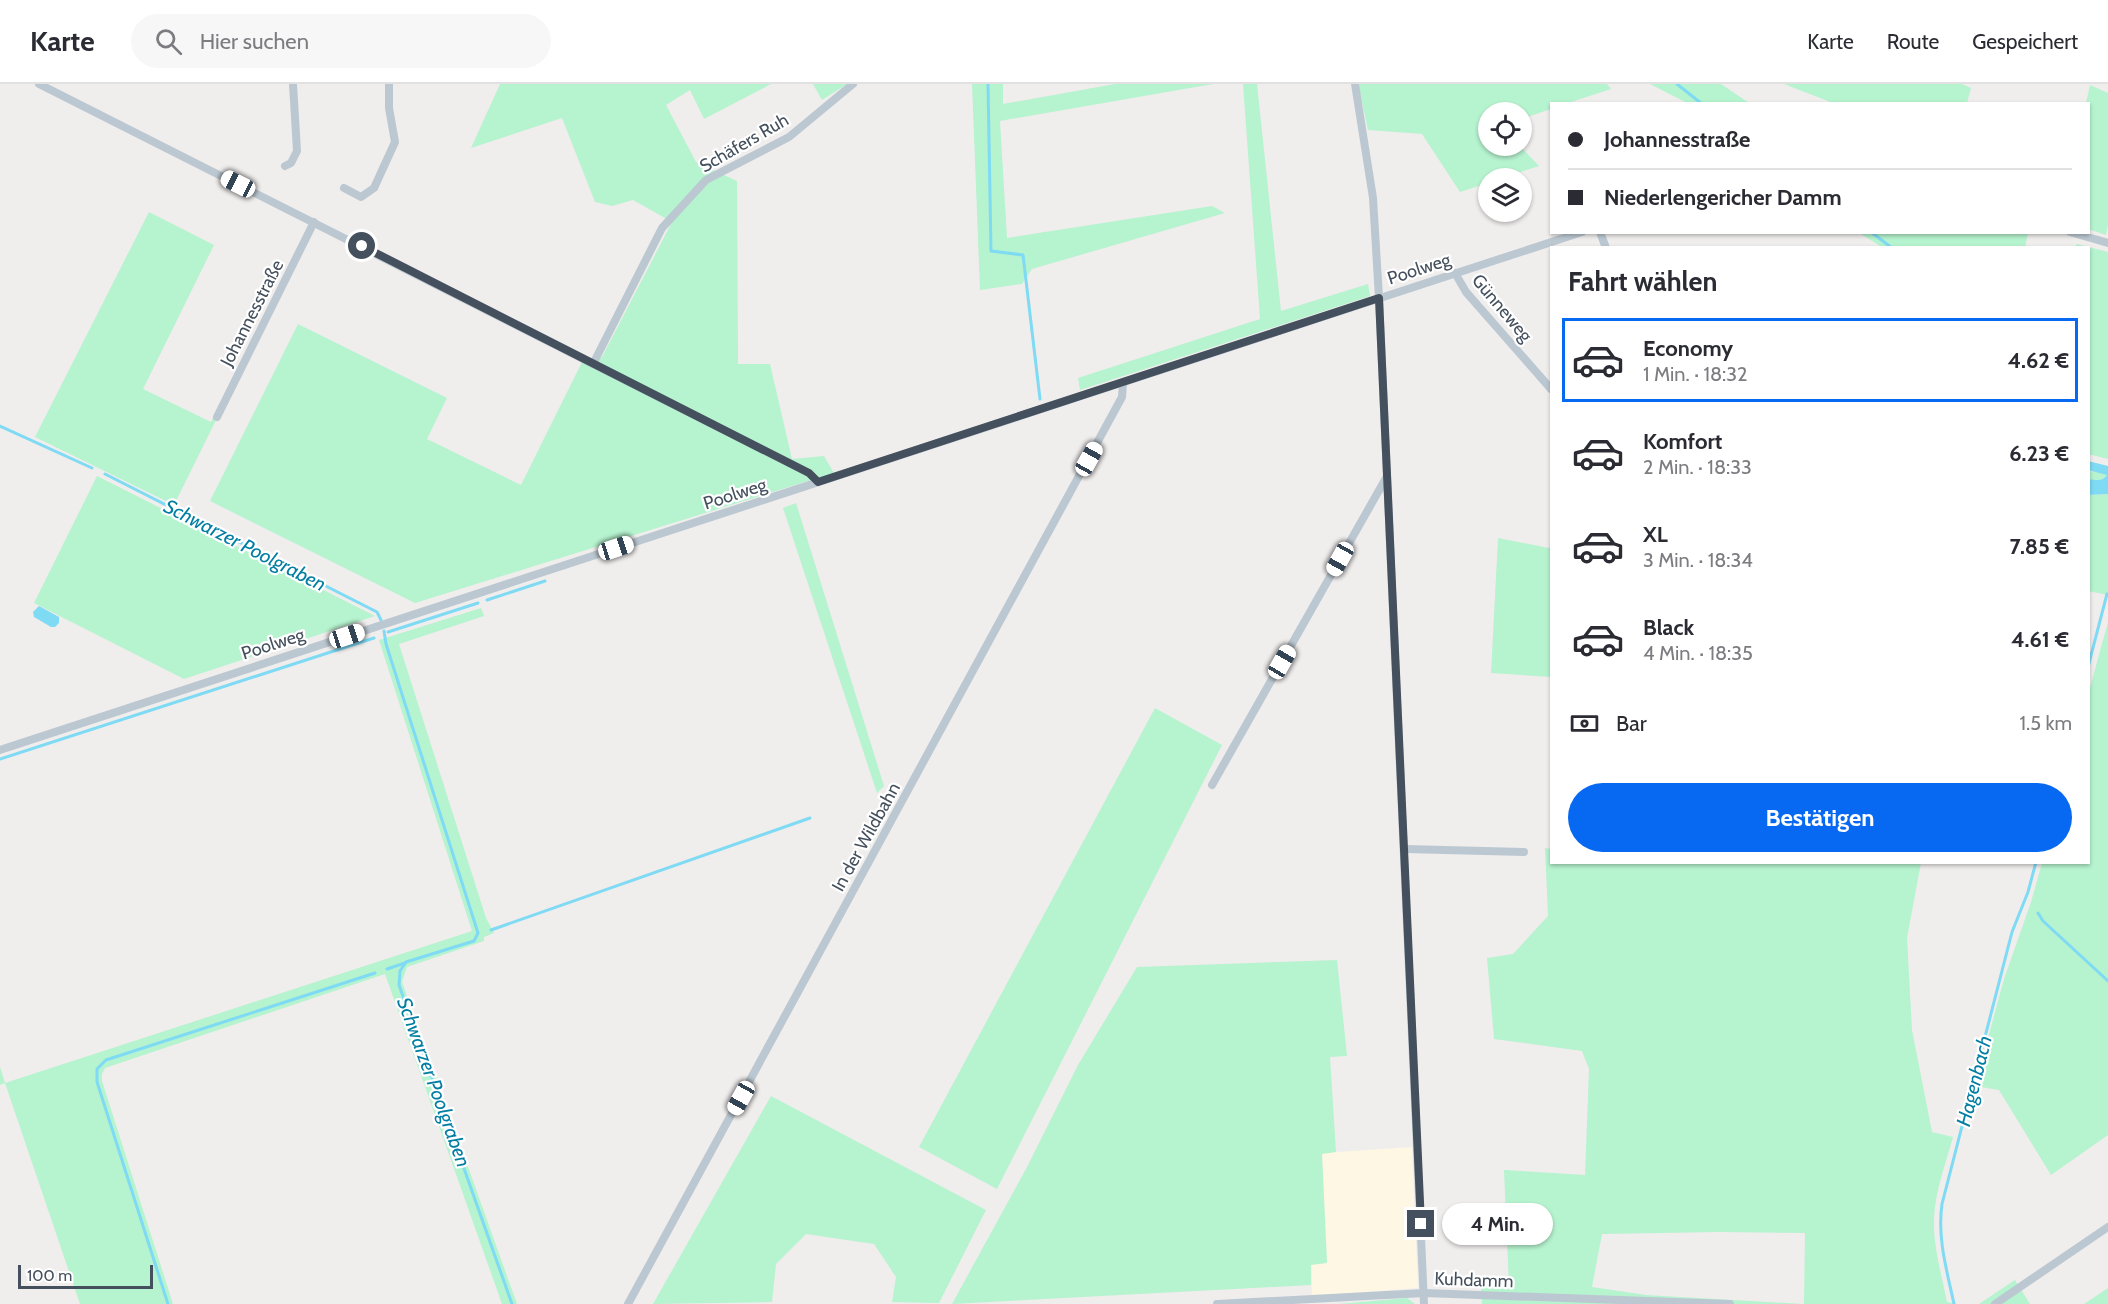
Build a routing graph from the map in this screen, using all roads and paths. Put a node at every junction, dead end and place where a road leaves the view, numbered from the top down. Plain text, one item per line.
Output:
1 (39, 84) edge
2 (293, 84) edge
3 (389, 84) edge
4 (853, 84) edge
5 (1355, 84) edge
6 (285, 166) dead end
7 (344, 188) dead end
8 (314, 222) junction
9 (1576, 234) edge
10 (2077, 234) edge
11 (2108, 243) edge
12 (1455, 273) junction
13 (1379, 298) junction
14 (593, 364) junction
15 (1123, 383) junction
16 (1550, 388) edge
17 (217, 417) dead end
18 (1387, 476) junction
19 (818, 482) junction
20 (0, 750) edge
21 (1212, 785) dead end
22 (1405, 849) junction
23 (1524, 852) dead end
24 (2108, 1227) edge
25 (1424, 1293) junction
26 (628, 1304) edge
27 (1217, 1304) edge
28 (1424, 1304) edge
29 (1730, 1304) edge
30 (1995, 1304) edge

1 - 8 street
2 - 6 street
3 - 7 street
4 - 14 street, Schäfers Ruh
5 - 13 street
8 - 14 street
8 - 17 street, Johannesstraße
9 - 12 street, Poolweg
10 - 11 street
12 - 13 street, Poolweg
12 - 16 street, Günneweg
13 - 15 street, Poolweg
13 - 18 street
14 - 19 street
15 - 19 street, Poolweg
15 - 26 street, In der Wildbahn
18 - 21 street
18 - 22 street
19 - 20 street, Poolweg
22 - 23 street
22 - 25 street
24 - 30 street
25 - 27 street, Kuhdamm
25 - 28 street
25 - 29 street, Kuhdamm

